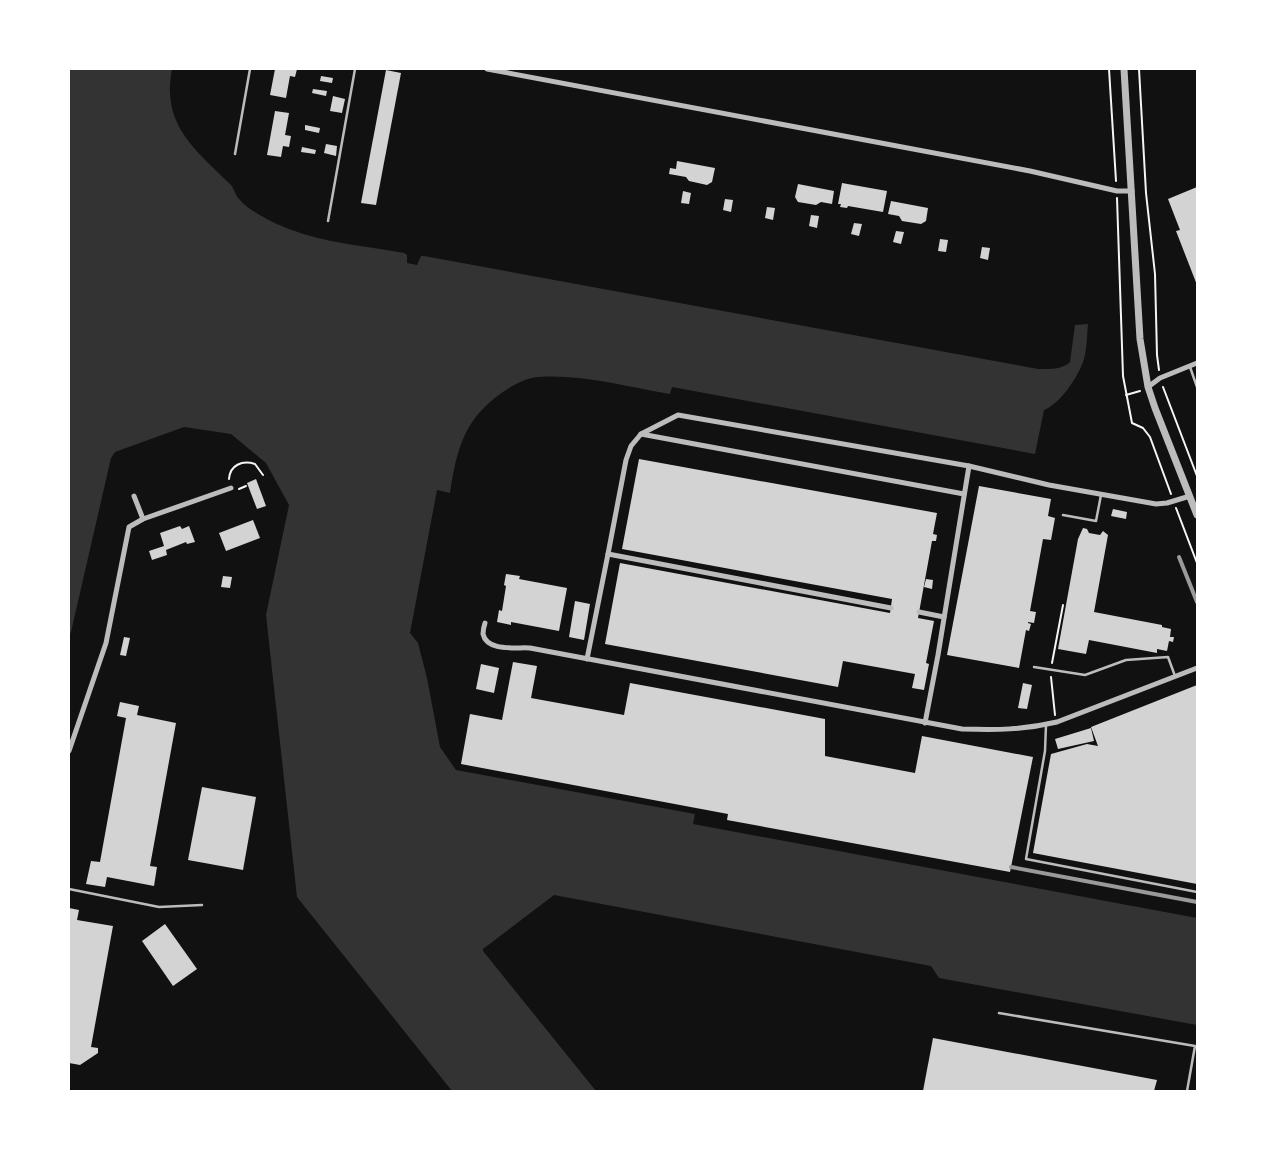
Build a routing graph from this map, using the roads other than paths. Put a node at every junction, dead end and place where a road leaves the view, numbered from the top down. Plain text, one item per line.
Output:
1 (250, 69) edge
2 (355, 69) edge
3 (486, 69) edge
4 (1124, 69) edge
5 (235, 154) dead end
6 (1132, 191) junction
7 (328, 221) dead end
8 (1197, 363) edge
9 (1190, 366) junction
10 (1148, 387) junction
11 (1197, 387) edge
12 (641, 434) junction
13 (968, 466) junction
14 (231, 488) road end
15 (964, 494) junction
16 (1101, 494) junction
17 (134, 496) dead end
18 (1190, 496) junction
19 (1063, 515) dead end
20 (1197, 515) edge
21 (143, 519) junction
22 (608, 554) junction
23 (891, 608) dead end
24 (918, 612) dead end
25 (944, 617) junction
26 (485, 623) dead end
27 (587, 659) junction
28 (1034, 667) dead end
29 (1197, 668) edge
30 (1176, 677) junction
31 (925, 723) junction
32 (1046, 725) junction
33 (69, 751) edge
34 (69, 889) edge
35 (1197, 892) edge
36 (202, 905) dead end
37 (999, 1012) dead end
38 (1187, 1091) edge

1 - 5 lane
2 - 7 lane
3 - 6 street
4 - 6 street
6 - 10 street
8 - 9 street
9 - 10 street
9 - 11 lane
10 - 18 street
12 - 13 street
12 - 15 street
12 - 22 street
13 - 15 street
13 - 16 street
14 - 21 street
15 - 25 street
16 - 18 street
16 - 19 lane
17 - 21 street
18 - 20 street
21 - 33 street
22 - 23 street
22 - 27 street
24 - 25 street
25 - 31 street
26 - 27 street
27 - 31 street
28 - 30 lane
29 - 30 street
30 - 32 street
31 - 32 street
32 - 35 lane
34 - 36 lane
37 - 38 lane

